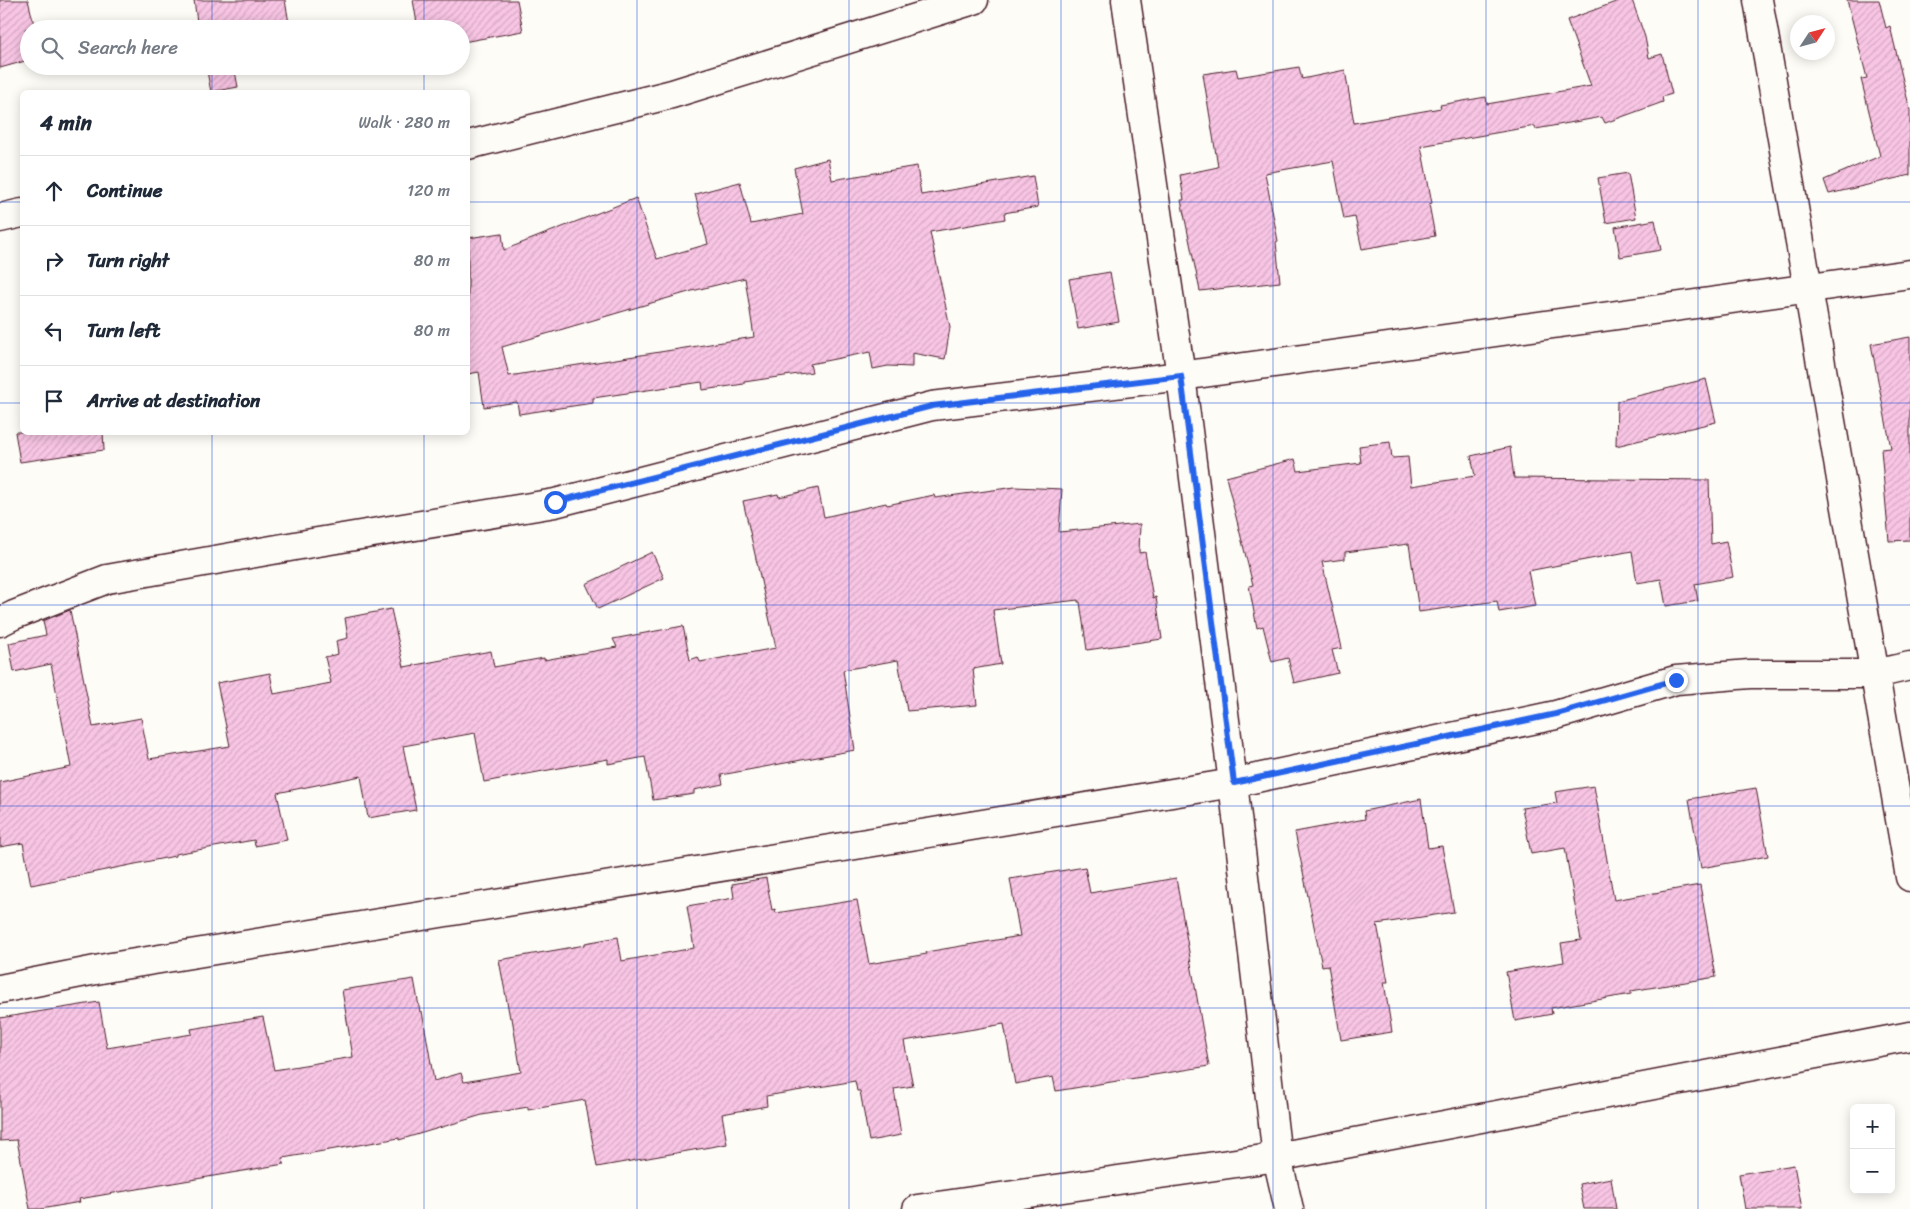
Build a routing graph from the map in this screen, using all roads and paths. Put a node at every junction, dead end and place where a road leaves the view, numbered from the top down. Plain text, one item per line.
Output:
1 (974, 0) edge
2 (1126, 0) edge
3 (1758, 0) edge
4 (470, 144) edge
5 (20, 213) edge
6 (0, 218) edge
7 (1910, 274) edge
8 (1808, 288) junction
9 (1181, 376) junction
10 (0, 622) edge
11 (1910, 666) edge
12 (1875, 674) junction
13 (1234, 783) junction
14 (1910, 877) edge
15 (0, 989) edge
16 (1910, 1036) edge
17 (1277, 1157) junction
18 (917, 1209) edge
19 (1289, 1209) edge

1 - 4 street
2 - 9 street
3 - 8 street
5 - 6 street
7 - 8 street
8 - 9 street
8 - 12 street
9 - 10 street
9 - 13 street
11 - 12 street
12 - 13 street
12 - 14 street
13 - 15 street
13 - 17 street
16 - 17 street
17 - 18 street
17 - 19 street

